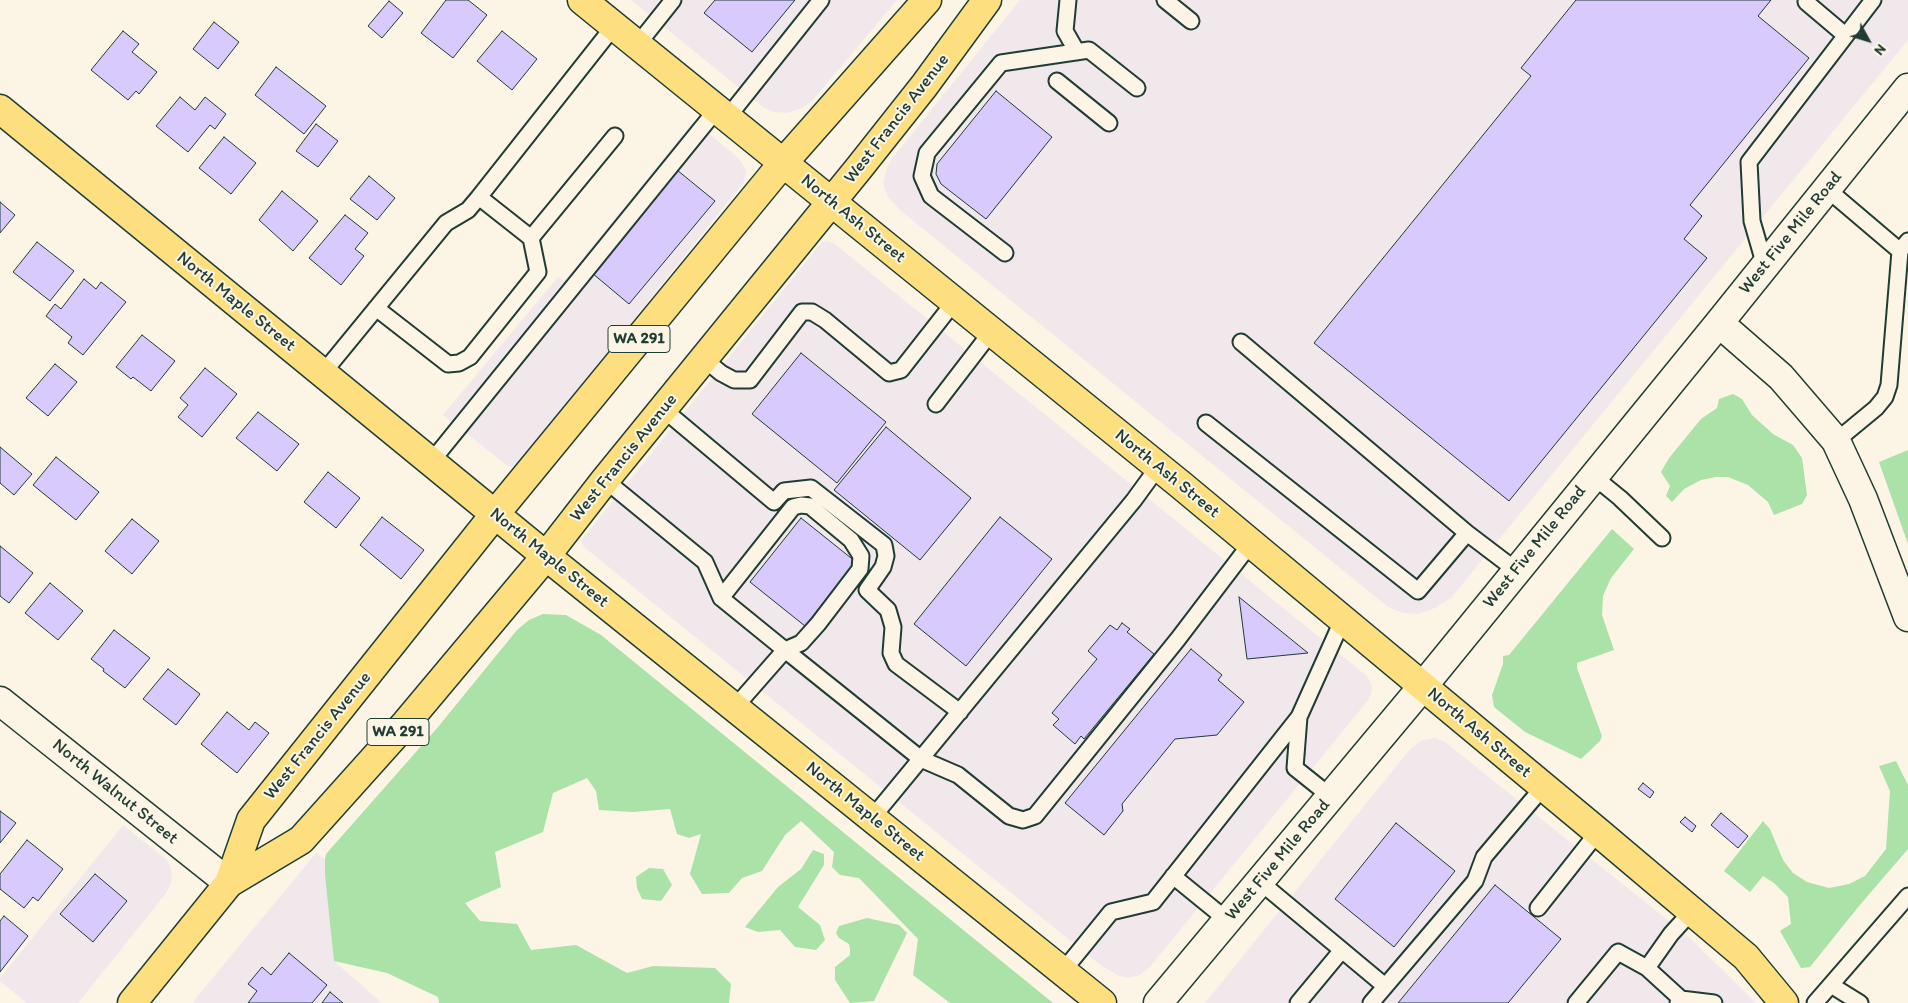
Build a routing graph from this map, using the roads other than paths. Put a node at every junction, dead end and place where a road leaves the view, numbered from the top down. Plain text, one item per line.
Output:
1 (582, 0) edge
2 (674, 0) edge
3 (821, 0) edge
4 (927, 0) edge
5 (987, 0) edge
6 (1068, 0) edge
7 (1165, 0) edge
8 (1874, 0) edge
9 (1806, 2) dead end
10 (1191, 21) dead end
11 (614, 26) junction
12 (1845, 35) junction
13 (638, 44) junction
14 (1077, 52) junction
15 (1057, 81) dead end
16 (1137, 88) dead end
17 (1908, 88) edge
18 (0, 109) edge
19 (722, 114) junction
20 (1108, 123) dead end
21 (615, 136) dead end
22 (783, 163) junction
23 (1826, 189) junction
24 (479, 197) junction
25 (830, 202) junction
26 (531, 238) junction
27 (1904, 246) edge
28 (1005, 254) dead end
29 (1765, 266) junction
30 (955, 301) junction
31 (376, 308) junction
32 (1719, 323) junction
33 (992, 331) junction
34 (1241, 342) dead end
35 (704, 358) junction
36 (323, 373) junction
37 (936, 404) dead end
38 (663, 409) junction
39 (1206, 423) dead end
40 (1836, 441) junction
41 (431, 462) junction
42 (1158, 467) junction
43 (1593, 476) junction
44 (605, 480) junction
45 (495, 514) junction
46 (1467, 533) junction
47 (1662, 538) dead end
48 (1251, 543) junction
49 (546, 556) junction
50 (1516, 570) junction
51 (722, 598) junction
52 (1908, 617) edge
53 (1343, 619) junction
54 (785, 650) junction
55 (1423, 686) junction
56 (0, 701) edge
57 (734, 708) junction
58 (960, 712) junction
59 (1299, 717) junction
60 (922, 759) junction
61 (1544, 786) junction
62 (1330, 796) junction
63 (872, 818) junction
64 (1598, 832) junction
65 (1173, 876) junction
66 (1259, 882) junction
67 (229, 883) junction
68 (1908, 896) edge
69 (1538, 908) dead end
70 (1692, 911) junction
71 (1227, 920) junction
72 (1342, 950) junction
73 (1646, 968) junction
74 (1063, 971) junction
75 (1831, 985) junction
76 (1385, 986) junction
77 (1680, 1001) edge
78 (132, 1003) edge
79 (1102, 1003) edge
80 (1158, 1003) edge
81 (1298, 1003) edge
82 (1371, 1003) edge
83 (1576, 1003) edge
84 (1714, 1003) edge
85 (1784, 1003) edge
86 (1815, 1003) edge
87 (1860, 1003) edge

1 - 11 main road, North Ash Street
2 - 13 lane
3 - 19 lane
4 - 22 main road, West Francis Avenue / WA 291
5 - 25 main road, West Francis Avenue / WA 291
6 - 14 lane
7 - 10 lane
8 - 12 lane
9 - 12 lane
11 - 13 main road, North Ash Street
11 - 24 lane
12 - 29 lane
13 - 19 main road, North Ash Street
14 - 16 lane
14 - 28 lane
15 - 20 lane
17 - 23 main road, West Five Mile Road
18 - 36 main road, North Maple Street
19 - 22 main road, North Ash Street
19 - 41 lane
21 - 26 lane
22 - 25 main road, North Ash Street
22 - 45 main road, West Francis Avenue / WA 291
23 - 27 lane
23 - 29 main road, West Five Mile Road
24 - 26 lane
24 - 31 lane
25 - 30 main road, North Ash Street
25 - 35 main road, West Francis Avenue / WA 291
26 - 31 lane
27 - 40 lane
29 - 32 main road, West Five Mile Road
30 - 33 main road, North Ash Street
30 - 35 lane
31 - 36 lane
32 - 40 main road
32 - 43 main road, West Five Mile Road
33 - 37 lane
33 - 42 main road, North Ash Street
34 - 46 lane
35 - 38 main road, West Francis Avenue / WA 291
36 - 41 main road, North Maple Street
38 - 44 main road, West Francis Avenue / WA 291
38 - 58 lane
39 - 46 lane
40 - 52 main road
41 - 45 main road, North Maple Street
42 - 48 main road, North Ash Street
42 - 58 lane
43 - 47 lane
43 - 50 main road, West Five Mile Road
44 - 49 main road, West Francis Avenue / WA 291
44 - 51 lane
45 - 49 main road, North Maple Street
45 - 67 main road, West Francis Avenue / WA 291
46 - 50 lane
48 - 53 main road, North Ash Street
48 - 60 lane
49 - 57 main road, North Maple Street
49 - 67 main road, West Francis Avenue / WA 291
50 - 55 main road, West Five Mile Road
51 - 54 lane
51 - 54 lane
53 - 55 main road, North Ash Street
53 - 59 lane
54 - 57 lane
54 - 60 lane
55 - 61 main road, North Ash Street
55 - 62 main road, West Five Mile Road
56 - 67 main road, North Walnut Street
57 - 63 main road, North Maple Street
58 - 60 lane
59 - 62 lane
59 - 65 lane
60 - 63 lane
61 - 64 main road, North Ash Street
61 - 76 lane
62 - 66 main road, West Five Mile Road
63 - 74 main road, North Maple Street
64 - 69 lane
64 - 70 main road, North Ash Street
65 - 71 lane
65 - 74 lane
66 - 71 main road, West Five Mile Road
66 - 72 lane
67 - 78 main road, West Francis Avenue / WA 291
68 - 75 lane
70 - 73 lane
70 - 85 main road, North Ash Street
71 - 80 main road, West Five Mile Road
72 - 76 lane
72 - 81 lane
73 - 77 lane
73 - 83 lane
74 - 79 main road, North Maple Street
75 - 86 lane
75 - 87 lane
76 - 82 lane
77 - 84 lane

